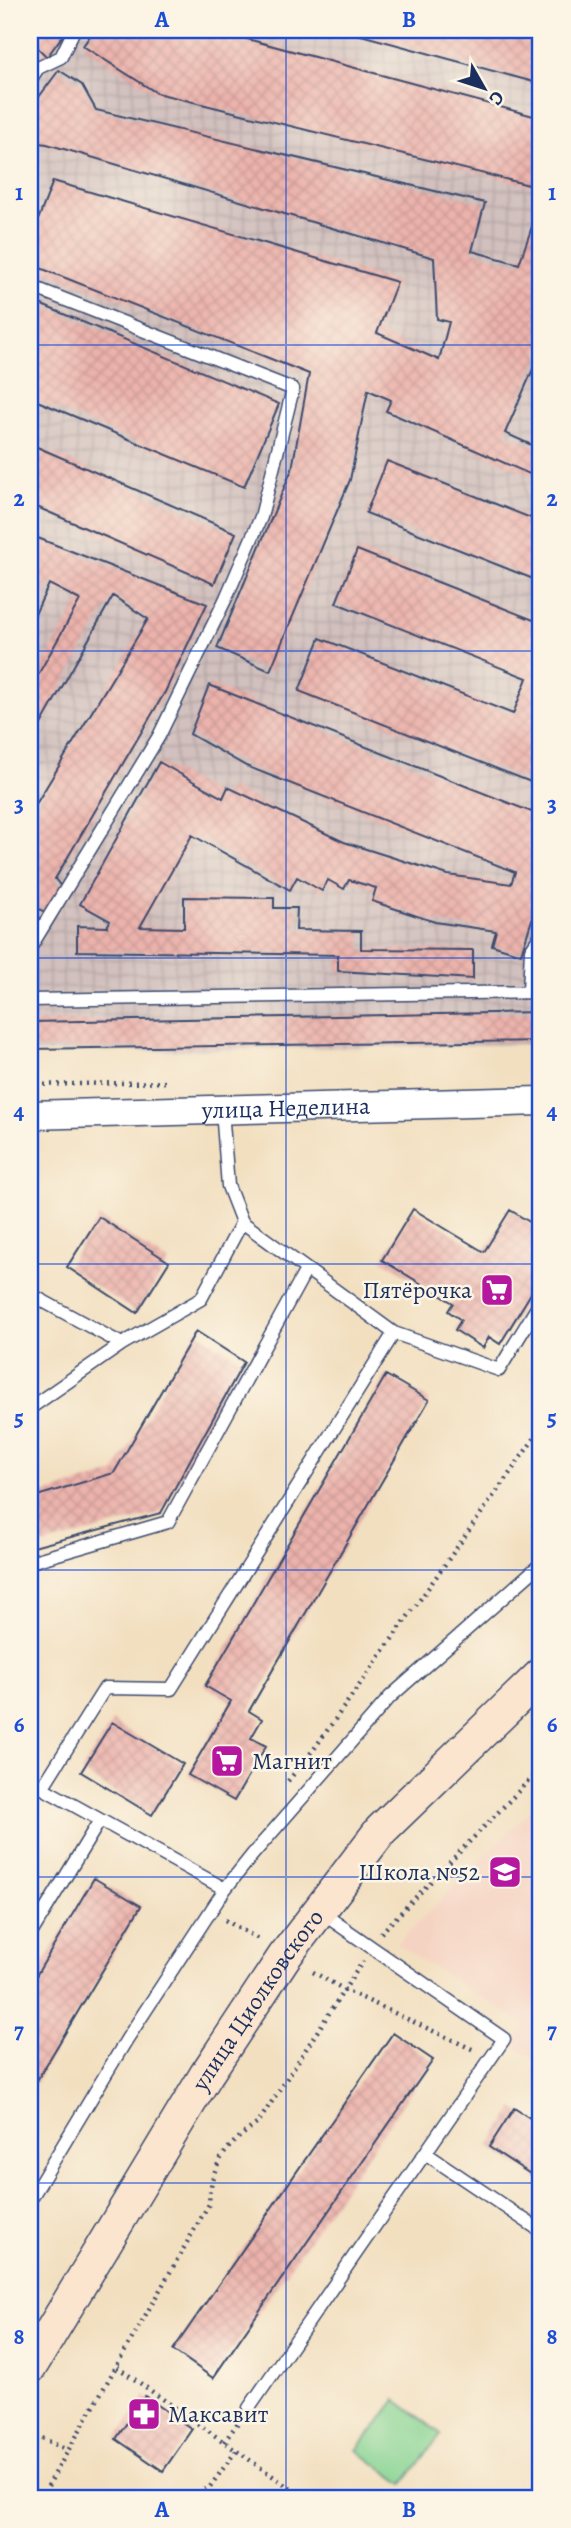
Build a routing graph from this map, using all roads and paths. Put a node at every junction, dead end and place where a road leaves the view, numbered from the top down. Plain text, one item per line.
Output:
1 (74, 30) edge
2 (30, 80) edge
3 (30, 286) edge
4 (541, 935) edge
5 (30, 948) edge
6 (535, 992) edge
7 (30, 1000) edge
8 (541, 1101) edge
9 (222, 1110) junction
10 (30, 1115) edge
11 (242, 1222) junction
12 (306, 1270) junction
13 (30, 1294) edge
14 (541, 1301) edge
15 (394, 1333) junction
16 (122, 1344) junction
17 (30, 1408) edge
18 (30, 1562) edge
19 (541, 1564) edge
20 (541, 1675) edge
21 (541, 1768) edge
22 (30, 1781) edge
23 (42, 1788) junction
24 (100, 1819) junction
25 (225, 1889) junction
26 (319, 1911) junction
27 (211, 1912) junction
28 (30, 1935) edge
29 (267, 1945) dead end
30 (372, 1947) junction
31 (313, 1972) dead end
32 (345, 1990) junction
33 (491, 2058) junction
34 (425, 2153) junction
35 (30, 2200) edge
36 (541, 2231) edge
37 (30, 2367) edge
38 (117, 2367) junction
39 (249, 2408) joint
40 (36, 2435) dead end
41 (224, 2442) junction
42 (66, 2450) junction
43 (236, 2451) junction
44 (41, 2498) edge
45 (185, 2498) edge
46 (304, 2498) edge

1 - 2 lane
3 - 5 lane
4 - 6 lane
6 - 7 lane
8 - 9 street, улица Неделина
9 - 10 street, улица Неделина
9 - 11 lane
11 - 12 lane
11 - 16 lane
12 - 15 lane
12 - 18 lane
13 - 16 lane
14 - 15 lane
15 - 23 lane
16 - 17 lane
19 - 25 lane
20 - 26 main road, улица Циолковского
21 - 30 path
22 - 23 lane
23 - 24 lane
24 - 25 lane
24 - 28 lane
25 - 27 lane
26 - 30 lane
26 - 37 main road, улица Циолковского
27 - 29 path
27 - 35 lane
30 - 32 path
30 - 33 lane
31 - 32 path
32 - 33 path
32 - 38 path
33 - 34 lane
34 - 36 lane
34 - 39 lane
38 - 41 path
38 - 42 path
39 - 41 path
40 - 42 path
41 - 43 path
42 - 44 path
43 - 45 path
43 - 46 path

